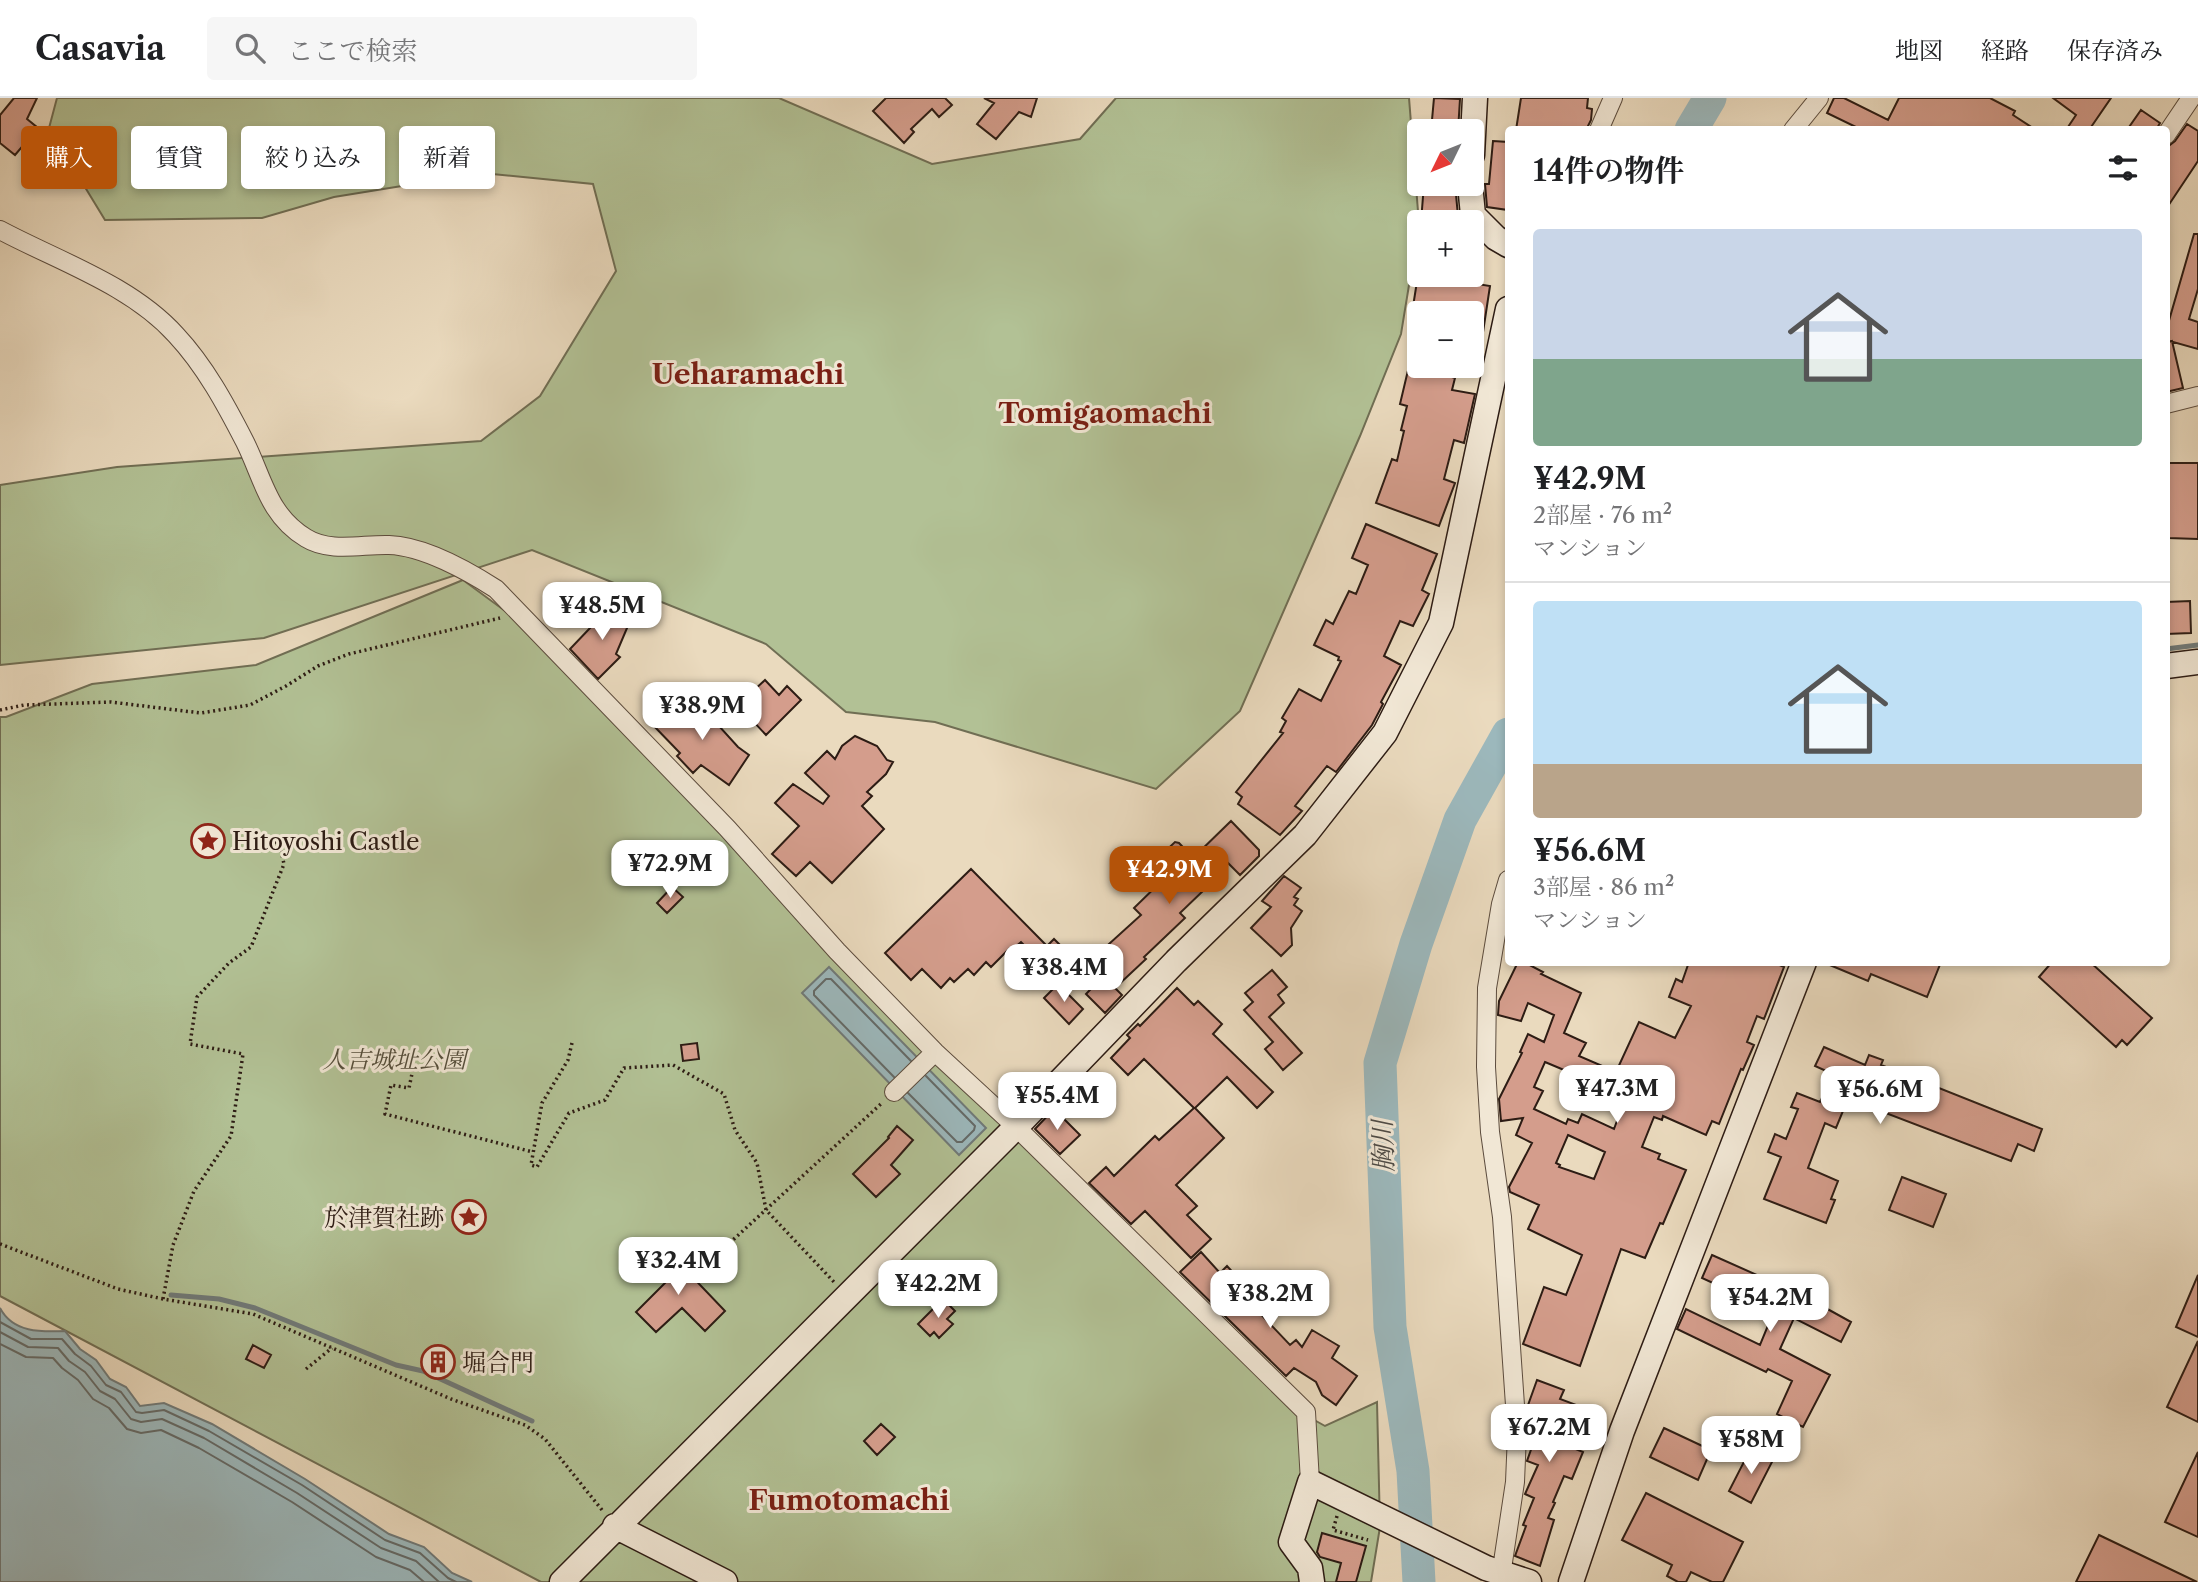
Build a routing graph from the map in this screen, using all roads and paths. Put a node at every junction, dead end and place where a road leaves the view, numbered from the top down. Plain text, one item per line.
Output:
1 (1475, 98) edge
2 (1613, 98) edge
3 (1819, 98) edge
4 (2191, 98) edge
5 (1474, 119) edge
6 (1601, 126) edge
7 (1796, 126) edge
8 (2170, 129) edge
9 (1471, 196) edge
10 (0, 229) edge
11 (1505, 243) edge
12 (1505, 323) edge
13 (2198, 396) edge
14 (2170, 403) edge
15 (520, 613) junction
16 (2198, 662) edge
17 (2170, 666) edge
18 (0, 710) edge
19 (244, 837) dead end
20 (1505, 890) edge
21 (1802, 966) edge
22 (572, 1043) dead end
23 (930, 1057) junction
24 (414, 1063) dead end
25 (894, 1092) joint
26 (1016, 1127) junction
27 (533, 1152) junction
28 (766, 1210) junction
29 (0, 1244) edge
30 (697, 1273) dead end
31 (828, 1275) dead end
32 (163, 1299) junction
33 (332, 1349) junction
34 (306, 1369) dead end
35 (1310, 1482) junction
36 (1339, 1502) junction
37 (615, 1526) junction
38 (1368, 1540) dead end
39 (1496, 1574) edge
40 (562, 1582) edge
41 (725, 1582) edge
42 (1312, 1582) edge
43 (1529, 1582) edge
44 (1572, 1582) edge

1 - 5 street
2 - 6 street
3 - 7 street
4 - 8 street
9 - 11 street
10 - 15 street
12 - 26 street
13 - 14 street
15 - 18 path
15 - 23 street
16 - 17 street
19 - 32 path
20 - 39 street
21 - 44 street
22 - 27 path
23 - 25 street
23 - 26 street
24 - 27 path
25 - 28 path
26 - 35 street
26 - 37 street
27 - 28 path
28 - 30 path
28 - 31 path
29 - 32 path
32 - 33 path
33 - 34 path
33 - 37 path
35 - 36 street
35 - 42 street
36 - 38 path
36 - 39 street
37 - 40 street
37 - 41 street
39 - 43 street

